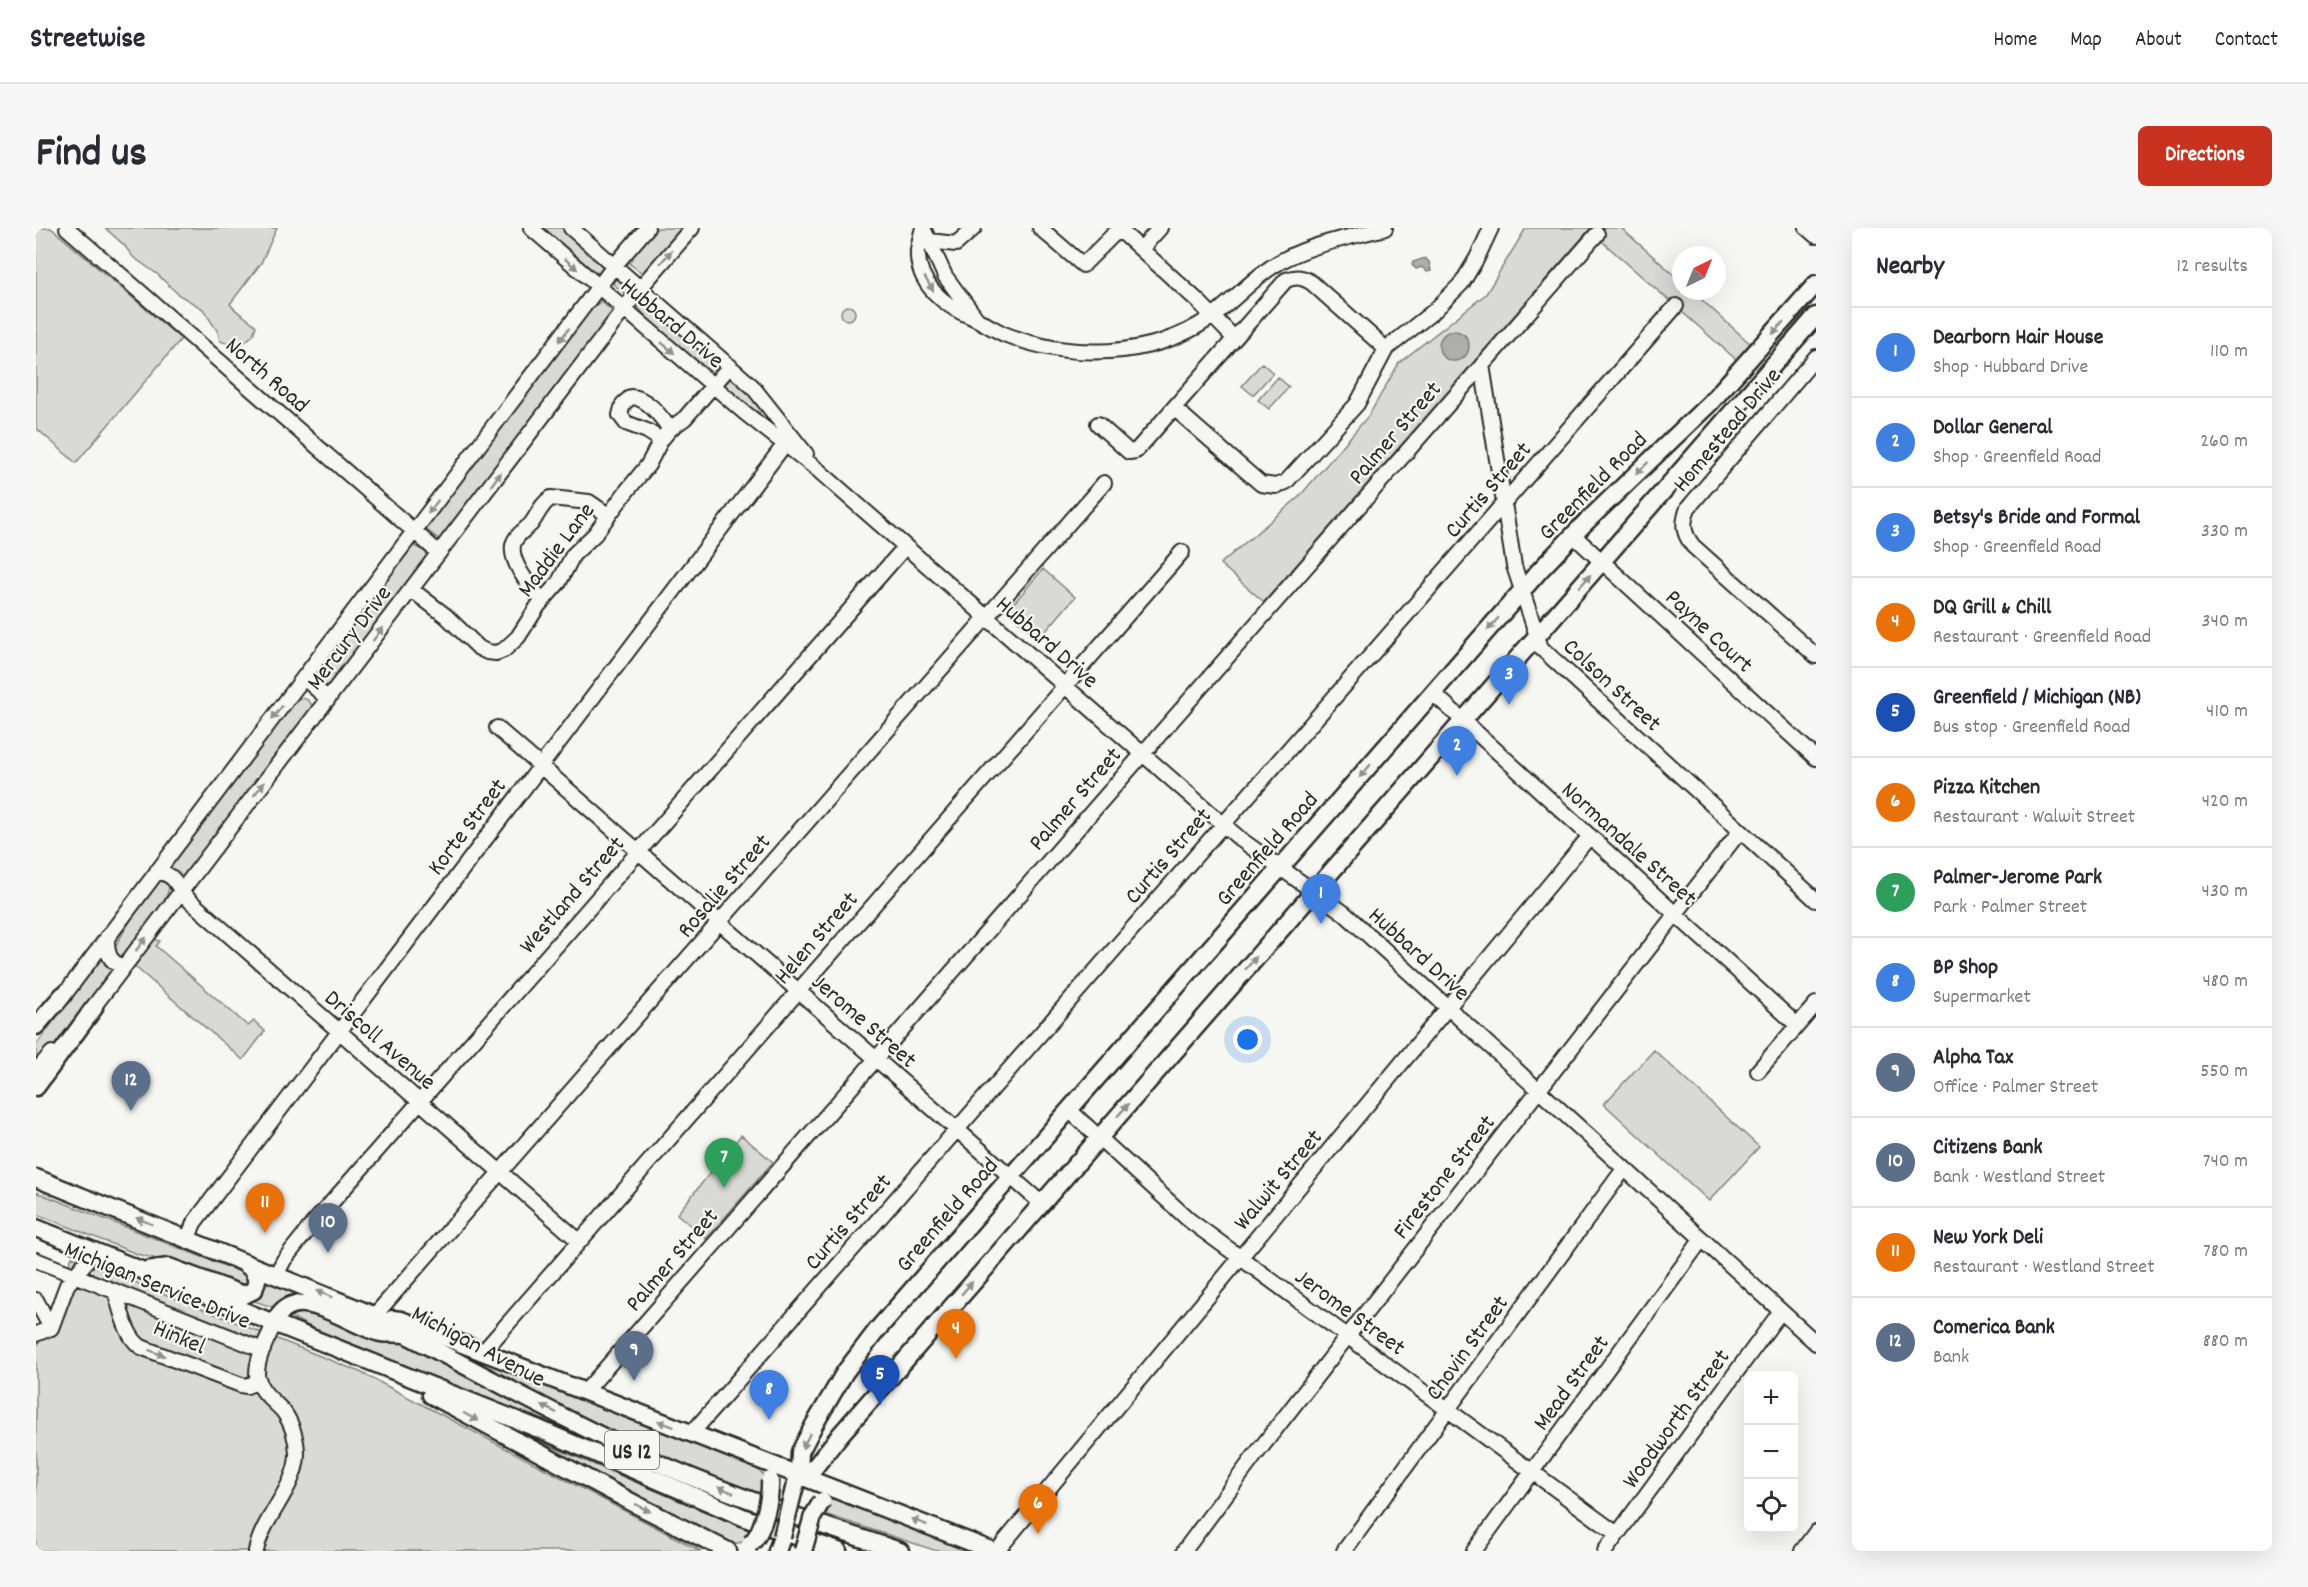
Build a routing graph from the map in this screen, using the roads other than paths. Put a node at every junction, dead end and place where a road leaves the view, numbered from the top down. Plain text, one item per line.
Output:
1 (67, 228) edge
2 (531, 228) edge
3 (572, 228) edge
4 (647, 228) edge
5 (692, 228) edge
6 (974, 228) edge
7 (1040, 228) edge
8 (1160, 228) edge
9 (1322, 228) edge
10 (1385, 228) edge
11 (1491, 228) edge
12 (1808, 228) edge
13 (1597, 234) dead end
14 (1816, 236) edge
15 (1325, 243) junction
16 (1141, 249) junction
17 (615, 265) junction
18 (1816, 284) edge
19 (641, 287) junction
20 (599, 288) junction
21 (1676, 306) dead end
22 (624, 310) junction
23 (1816, 316) edge
24 (1211, 317) junction
25 (1234, 338) junction
26 (1386, 349) junction
27 (1816, 357) edge
28 (1482, 365) junction
29 (730, 366) junction
30 (713, 385) junction
31 (768, 406) junction
32 (1174, 408) junction
33 (753, 420) junction
34 (1098, 424) dead end
35 (785, 444) junction
36 (818, 470) junction
37 (1104, 483) dead end
38 (1504, 504) junction
39 (608, 515) junction
40 (414, 532) junction
41 (1573, 535) junction
42 (906, 547) junction
43 (1182, 552) dead end
44 (439, 553) junction
45 (1602, 561) junction
46 (412, 590) junction
47 (1522, 591) junction
48 (543, 600) junction
49 (988, 618) junction
50 (1536, 636) junction
51 (1816, 656) edge
52 (304, 678) junction
53 (1064, 686) junction
54 (1433, 693) junction
55 (328, 699) junction
56 (1462, 721) junction
57 (497, 728) dead end
58 (1142, 754) junction
59 (1816, 758) edge
60 (540, 765) junction
61 (1223, 825) junction
62 (1740, 831) junction
63 (1590, 836) junction
64 (638, 851) junction
65 (1280, 868) junction
66 (157, 871) junction
67 (1314, 891) junction
68 (180, 892) junction
69 (1816, 900) edge
70 (1675, 914) junction
71 (720, 923) junction
72 (107, 937) junction
73 (124, 967) junction
74 (798, 991) junction
75 (63, 995) junction
76 (1816, 1004) edge
77 (94, 1008) junction
78 (1448, 1008) junction
79 (1797, 1025) junction
80 (36, 1026) edge
81 (339, 1032) junction
82 (36, 1037) edge
83 (877, 1059) junction
84 (36, 1071) edge
85 (1758, 1071) dead end
86 (36, 1087) edge
87 (1538, 1090) junction
88 (419, 1102) junction
89 (1069, 1110) junction
90 (957, 1130) junction
91 (1099, 1137) junction
92 (1624, 1169) junction
93 (501, 1173) junction
94 (1011, 1176) junction
95 (36, 1178) edge
96 (1041, 1203) junction
97 (39, 1228) edge
98 (188, 1238) junction
99 (1702, 1239) junction
100 (579, 1241) junction
101 (95, 1251) junction
102 (1241, 1258) junction
103 (36, 1260) edge
104 (241, 1260) junction
105 (143, 1270) junction
106 (74, 1275) junction
107 (276, 1275) junction
108 (115, 1291) junction
109 (36, 1300) edge
110 (1781, 1311) junction
111 (376, 1316) junction
112 (274, 1322) junction
113 (51, 1328) junction
114 (36, 1334) edge
115 (405, 1334) junction
116 (1347, 1336) junction
117 (1816, 1343) edge
118 (263, 1350) junction
119 (483, 1352) junction
120 (357, 1355) junction
121 (258, 1380) junction
122 (585, 1392) junction
123 (823, 1410) junction
124 (1448, 1410) junction
125 (691, 1434) junction
126 (840, 1434) junction
127 (764, 1462) junction
128 (1532, 1471) junction
129 (796, 1482) junction
130 (839, 1491) junction
131 (1816, 1532) edge
132 (1617, 1534) junction
133 (727, 1550) edge
134 (256, 1551) edge
135 (777, 1551) edge
136 (803, 1551) edge
137 (838, 1551) edge
138 (900, 1551) edge
139 (995, 1551) edge
140 (1184, 1551) edge
141 (1344, 1551) edge
142 (1474, 1551) edge
143 (1605, 1551) edge
144 (1802, 1551) edge

1 - 40 street, North Road
2 -> 20 street, Hubbard Drive
3 - 17 street, Hubbard Drive
4 - 17 street, Mercury Drive
19 -> 5 street, Mercury Drive
6 - 24 street
7 - 16 street
8 - 16 street
9 - 15 street
10 - 15 street
11 - 26 street
12 - 14 street
13 - 28 street, Palmer Street
15 - 24 street
16 - 24 street
17 - 19 street, Hubbard Drive
17 - 20 street, Mercury Drive
18 -> 41 main road, Greenfield Road
19 - 22 street, Mercury Drive
19 - 29 street, Hubbard Drive
20 - 22 street, Hubbard Drive
20 -> 40 street, Mercury Drive
21 - 38 street, Curtis Street
22 -> 30 street, Hubbard Drive
44 -> 22 street, Mercury Drive
23 - 45 main road
24 - 25 street
25 - 26 street
25 - 32 street
26 - 32 street
27 - 51 street, Homestead Drive
28 - 38 street, Colson Street
28 - 58 street, Palmer Street
29 - 30 street, Maddie Lane
29 - 31 street, Hubbard Drive
30 - 33 street, Hubbard Drive
30 - 39 street, Maddie Lane
31 - 33 street
31 - 36 street, Hubbard Drive
32 - 34 street
33 - 35 street, Hubbard Drive
35 - 36 street, Hubbard Drive
35 - 60 street, Korte Street
36 - 42 street, Hubbard Drive
37 - 49 street, Rosalie Street
38 - 47 street, Colson Street
38 - 61 street, Curtis Street
39 - 48 street, Maddie Lane
39 - 48 street
40 - 44 street, North Road
40 - 52 street, Mercury Drive
41 - 45 street, Payne Court
41 - 47 main road, Greenfield Road
42 - 49 street, Hubbard Drive
42 - 64 street, Westland Street
43 - 53 street, Helen Street
44 - 46 street, Mercury Drive
50 -> 45 main road
45 - 59 street, Payne Court
46 - 48 street, Maddie Lane
55 -> 46 street, Mercury Drive
47 - 50 street, Colson Street
47 -> 54 main road, Greenfield Road
49 - 53 street, Hubbard Drive
49 - 71 street, Rosalie Street
50 - 56 main road
50 - 62 street, Colson Street
52 - 55 street
52 -> 66 street, Mercury Drive
53 - 58 street, Hubbard Drive
53 - 74 street, Helen Street
54 - 56 street, Normandale Street
54 -> 65 main road, Greenfield Road
68 -> 55 street, Mercury Drive
56 - 63 street, Normandale Street
56 - 67 main road
57 - 60 street, Jerome Street
58 - 61 street, Hubbard Drive
58 - 83 street, Palmer Street
60 - 64 street, Jerome Street
60 - 81 street, Korte Street
61 - 65 street, Hubbard Drive
61 - 90 street, Curtis Street
62 - 69 street, Colson Street
62 - 70 street, Firestone Street
63 - 70 street, Normandale Street
63 - 78 street, Walwit Street
64 - 71 street, Jerome Street
64 - 88 street, Westland Street
65 - 67 street, Hubbard Drive
65 - 89 main road, Greenfield Road
66 - 68 street, Driscoll Avenue
66 - 72 street, Mercury Drive
67 - 78 street, Hubbard Drive
91 -> 67 main road
73 -> 68 street, Mercury Drive
68 - 81 street, Driscoll Avenue
70 - 79 street, Normandale Street
70 - 87 street, Firestone Street
71 - 74 street, Jerome Street
71 - 93 street, Rosalie Street
72 - 73 street
72 - 75 street, Mercury Drive
73 - 77 street, Mercury Drive
74 - 83 street, Jerome Street
74 - 100 street, Helen Street
75 - 80 main road
75 - 82 street, Mercury Drive
76 - 79 street
77 - 84 street, Mercury Drive
77 - 86 main road
78 - 87 street, Hubbard Drive
78 - 102 street, Walwit Street
79 - 85 street
81 - 88 street, Driscoll Avenue
81 - 98 street, Korte Street
83 - 90 street, Jerome Street
83 - 122 street, Palmer Street
87 - 92 street, Hubbard Drive
87 - 116 street, Firestone Street
88 - 93 street, Driscoll Avenue
88 - 107 street, Westland Street
89 - 91 street, Jerome Street
89 - 94 main road, Greenfield Road
90 - 94 street, Jerome Street
90 - 125 street, Curtis Street
91 - 96 main road
91 - 102 street, Jerome Street
92 - 99 street, Hubbard Drive
92 - 124 street, Chovin Street
93 - 100 street, Driscoll Avenue
93 - 111 street, Rosalie Street
94 - 96 street, Jerome Street
94 - 123 main road, Greenfield Road
98 -> 95 main road, Michigan Avenue / US 12
126 -> 96 main road
97 - 101 main road, Michigan Avenue / US 12
98 - 104 main road, Michigan Avenue / US 12
99 - 110 street, Hubbard Drive
99 - 128 street, Mead Street
100 - 119 street, Helen Street
101 - 105 main road, Michigan Avenue / US 12
101 - 106 street
102 - 116 street, Jerome Street
102 - 139 street, Walwit Street
103 - 106 street, Michigan Service Drive
104 - 105 main road
104 - 107 main road, Michigan Avenue / US 12
105 - 112 main road, Michigan Avenue / US 12
106 - 108 street, Michigan Service Drive
106 - 113 street
111 -> 107 main road, Michigan Avenue / US 12
108 - 118 street, Michigan Service Drive
108 -> 121 street, Hinkel
109 - 113 street
110 - 117 street, Hubbard Drive
110 - 132 street, Woodworth Street
111 - 115 main road, Michigan Avenue / US 12
111 - 119 main road
112 - 115 main road
112 - 118 street
112 - 120 main road, Michigan Avenue / US 12
113 - 114 street
138 -> 115 main road, Michigan Avenue / US 12
116 - 124 street, Jerome Street
116 - 140 street, Firestone Street
118 - 121 street
119 - 122 main road
120 -> 133 main road
120 - 137 main road, Michigan Avenue / US 12
121 - 134 street
125 -> 122 main road
123 - 126 main road
123 -> 129 main road, Greenfield Road
124 - 128 street, Jerome Street
124 - 141 street, Chovin Street
125 - 127 main road
126 - 129 main road
127 - 129 main road
127 - 133 main road, bridge
128 - 132 street, Jerome Street
128 - 142 street, Mead Street
129 - 130 main road
129 - 135 main road, Greenfield Road, bridge
130 - 136 main road, bridge
139 -> 130 main road
131 - 144 street
132 - 143 street, Woodworth Street

